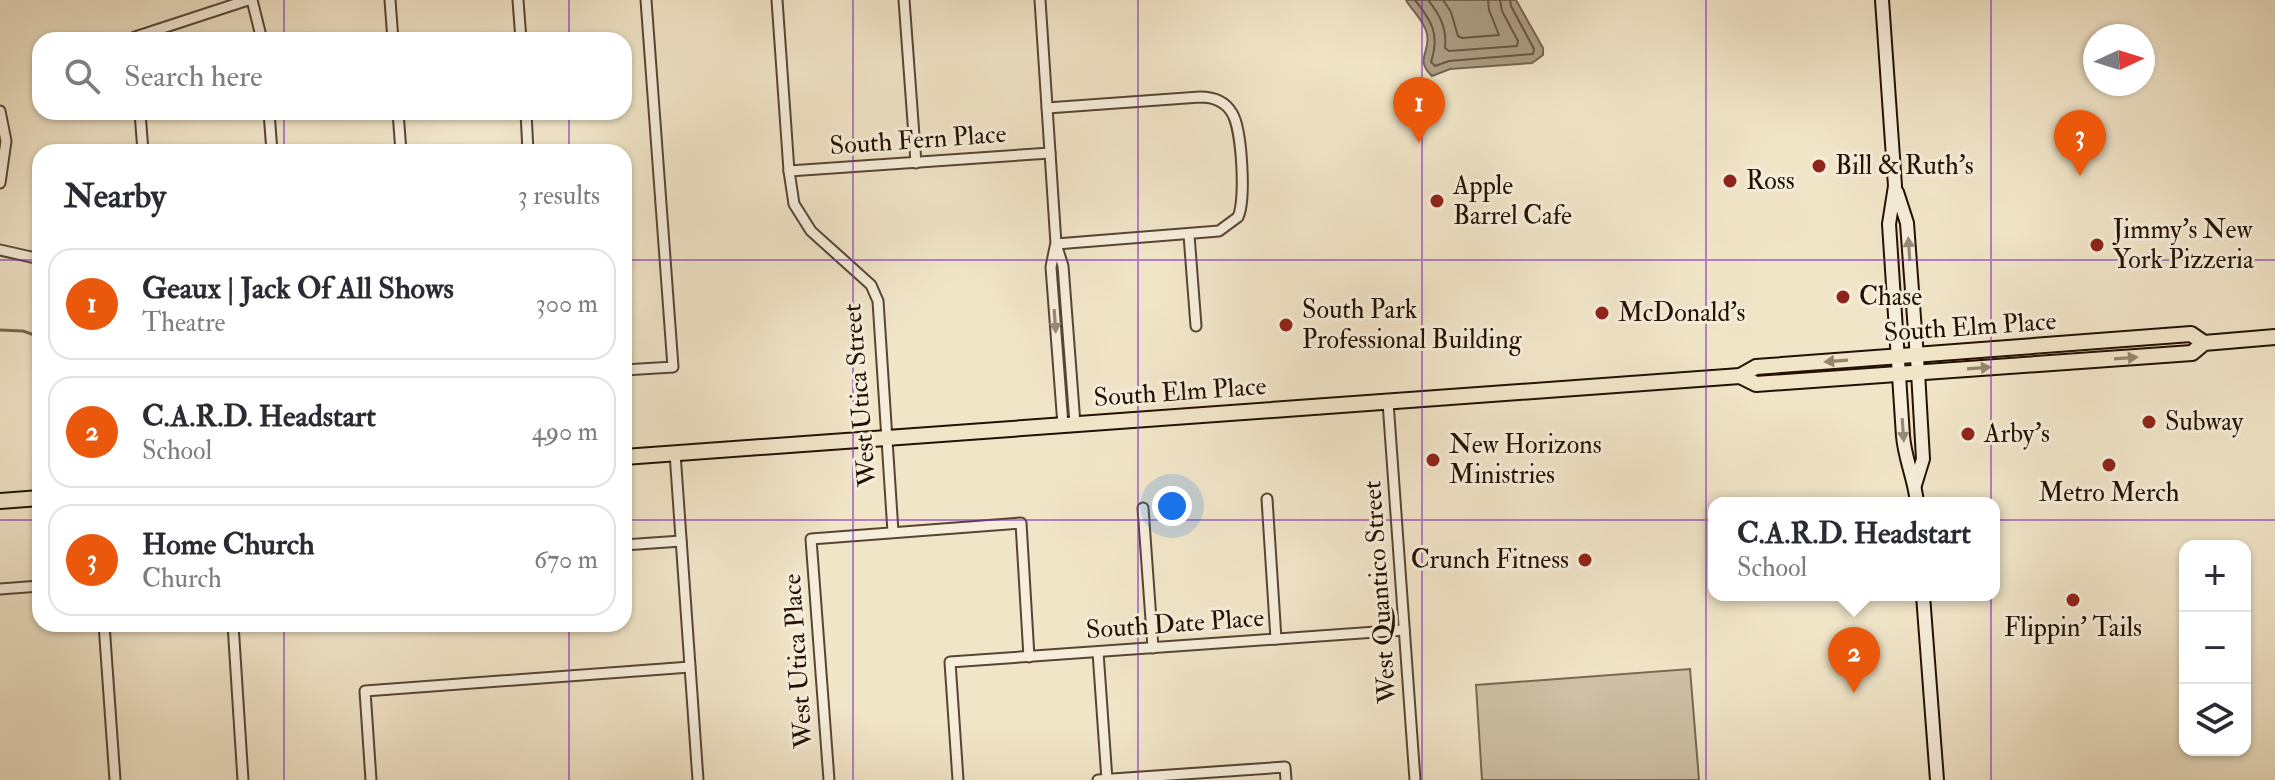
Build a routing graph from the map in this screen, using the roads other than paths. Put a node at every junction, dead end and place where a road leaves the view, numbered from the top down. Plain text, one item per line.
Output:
1 (250, 0) edge
2 (390, 0) edge
3 (518, 0) edge
4 (646, 0) edge
5 (777, 0) edge
6 (904, 0) edge
7 (1040, 0) edge
8 (1882, 0) edge
9 (156, 32) edge
10 (260, 32) edge
11 (392, 32) edge
12 (520, 32) edge
13 (1047, 108) junction
14 (0, 111) edge
15 (141, 120) edge
16 (270, 120) edge
17 (399, 120) edge
18 (526, 120) edge
19 (142, 144) edge
20 (271, 144) edge
21 (400, 144) edge
22 (528, 144) edge
23 (1050, 153) junction
24 (916, 163) junction
25 (789, 171) junction
26 (0, 183) edge
27 (1895, 186) junction
28 (1189, 235) junction
29 (1056, 244) junction
30 (0, 250) edge
31 (32, 257) edge
32 (1196, 326) dead end
33 (2275, 337) edge
34 (2081, 343) junction
35 (2204, 343) junction
36 (1917, 355) junction
37 (1900, 356) junction
38 (2083, 361) junction
39 (632, 370) edge
40 (1918, 372) junction
41 (1901, 373) junction
42 (1740, 376) junction
43 (1388, 402) junction
44 (1069, 424) junction
45 (887, 438) junction
46 (675, 453) junction
47 (632, 456) edge
48 (1915, 485) junction
49 (1916, 497) edge
50 (32, 499) edge
51 (1267, 499) dead end
52 (0, 501) edge
53 (1143, 508) dead end
54 (893, 532) junction
55 (681, 541) junction
56 (632, 544) edge
57 (32, 587) edge
58 (0, 589) edge
59 (1923, 601) edge
60 (1404, 630) junction
61 (105, 632) edge
62 (234, 632) edge
63 (1276, 639) junction
64 (1153, 648) junction
65 (1098, 652) junction
66 (1029, 657) junction
67 (690, 667) junction
68 (115, 780) edge
69 (243, 780) edge
70 (371, 780) edge
71 (698, 780) edge
72 (829, 780) edge
73 (958, 780) edge
74 (1098, 780) edge
75 (1107, 780) edge
76 (1286, 780) edge
77 (1415, 780) edge
78 (1937, 780) edge

1 - 9 street
1 - 10 street
2 - 11 street
3 - 12 street
4 - 39 street
5 - 25 street, West Utica Street
6 - 24 street
7 - 13 street
8 - 27 main road
13 - 23 street
13 - 28 street
14 - 26 street
15 - 19 street
16 - 20 street
17 - 21 street
18 - 22 street
23 - 24 street, South Fern Place
23 - 29 street
24 - 25 street, South Fern Place
25 - 45 street, West Utica Street
36 -> 27 main road
27 - 37 main road
28 - 29 street
28 - 32 street
29 - 44 street
30 - 31 street
33 - 35 main road, South Elm Place
34 - 35 main road, South Elm Place
34 - 36 main road, South Elm Place
34 - 38 main road
38 -> 35 main road, South Elm Place
36 - 37 main road, South Elm Place
36 - 40 main road
37 - 41 main road
37 -> 42 main road, South Elm Place
40 -> 38 main road, South Elm Place
40 - 41 main road, South Elm Place
40 - 48 main road
41 - 42 main road, South Elm Place
41 -> 48 main road
42 - 43 main road, South Elm Place
43 - 44 main road, South Elm Place
43 - 60 street, West Quantico Street
44 - 45 main road, South Elm Place
45 - 46 main road, South Elm Place
45 - 54 street, West Utica Street
46 - 47 main road, South Elm Place
46 - 55 street
48 - 49 main road
50 - 52 main road
51 - 63 street
53 - 64 street
54 - 66 street
54 - 72 street, West Utica Place
55 - 56 street
55 - 67 street
57 - 58 street
59 - 78 main road
60 - 63 street, South Date Place
60 - 77 street, West Quantico Street
61 - 68 street
62 - 69 street
63 - 64 street, South Date Place
64 - 65 street, South Date Place
65 - 66 street, South Date Place
65 - 75 street
66 - 73 street, South Date Place
67 - 70 street
67 - 71 street
74 - 75 street
75 - 76 street

